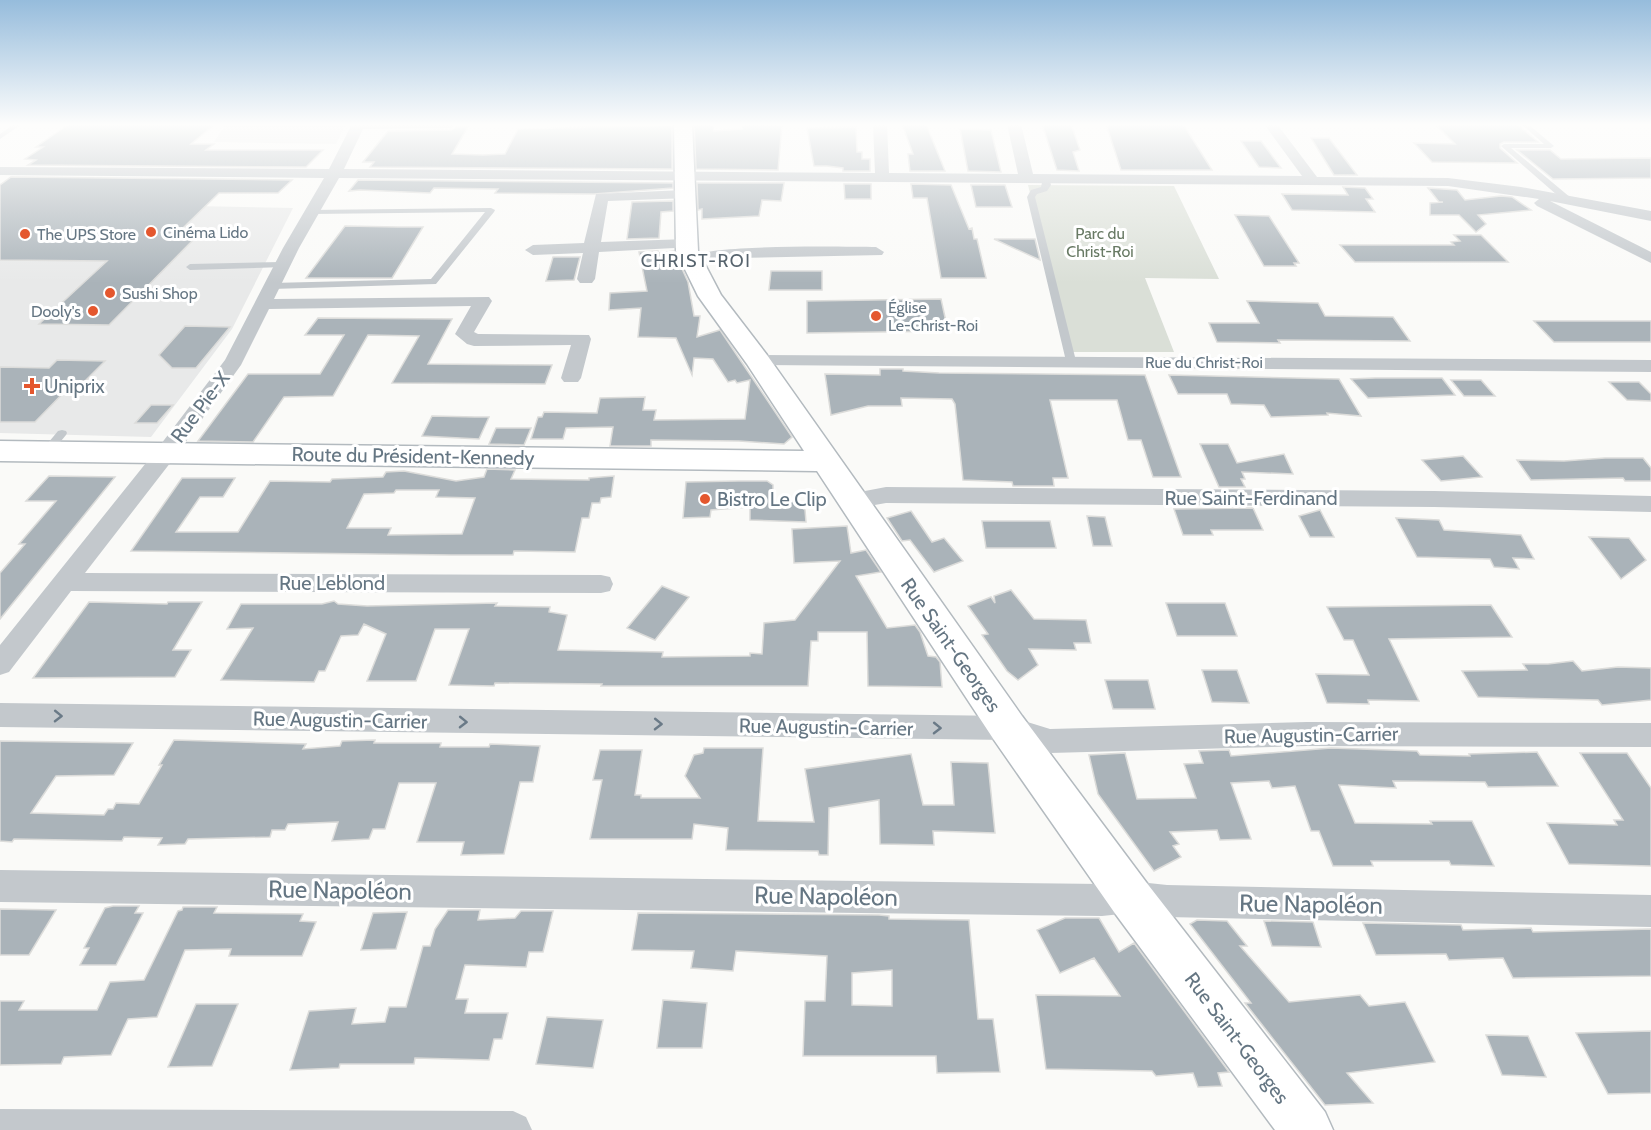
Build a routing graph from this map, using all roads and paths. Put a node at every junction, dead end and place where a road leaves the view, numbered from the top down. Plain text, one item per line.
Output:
1 (332, 177) edge
2 (414, 177) edge
3 (684, 177) edge
4 (1026, 177) edge
5 (1309, 177) edge
6 (1540, 177) edge
7 (882, 179) joint
8 (1027, 180) junction
9 (1046, 180) junction
10 (1312, 181) junction
11 (684, 186) junction
12 (1521, 191) junction
13 (1568, 200) junction
14 (312, 212) junction
15 (1651, 216) edge
16 (592, 248) junction
17 (533, 250) dead end
18 (689, 252) junction
19 (876, 252) dead end
20 (1651, 258) edge
21 (282, 266) junction
22 (190, 267) dead end
23 (586, 279) dead end
24 (272, 286) junction
25 (263, 304) junction
26 (758, 360) junction
27 (1071, 362) junction
28 (1651, 366) edge
29 (570, 378) dead end
30 (0, 451) edge
31 (166, 453) junction
32 (826, 461) junction
33 (852, 501) junction
34 (1651, 504) edge
35 (64, 582) junction
36 (601, 584) dead end
37 (0, 664) edge
38 (0, 715) edge
39 (1008, 728) junction
40 (1651, 735) edge
41 (0, 886) edge
42 (1130, 897) junction
43 (1651, 910) edge
44 (0, 1128) edge
45 (513, 1130) edge
46 (1307, 1130) edge

1 - 14 street, Rue Pie-X
2 - 11 street
3 - 11 street, Rue Saint-Georges
4 - 8 street
5 - 10 street
6 - 13 lane
7 - 8 street
7 - 11 street
8 - 9 street
9 - 10 street
9 - 27 lane
10 - 12 street
11 - 16 street
11 - 18 street, Rue Saint-Georges
12 - 13 street
12 - 20 street
13 - 15 street
14 - 21 street, Rue Pie-X
14 - 24 lane
16 - 17 street
16 - 18 street
16 - 23 street
18 - 19 street
18 - 26 street, Rue Saint-Georges
21 - 22 lane
21 - 24 street, Rue Pie-X
24 - 25 street, Rue Pie-X
25 - 29 street
25 - 31 street, Rue Pie-X
26 - 27 street, Rue du Christ-Roi
26 - 32 street, Rue Saint-Georges
27 - 28 street, Rue du Christ-Roi
30 - 31 street, Route du Président-Kennedy
31 - 32 street, Route du Président-Kennedy
31 - 35 street, Rue Pie-X
32 - 33 street, Rue Saint-Georges
33 - 34 street, Rue Saint-Ferdinand
33 - 39 street, Rue Saint-Georges
35 - 36 street, Rue Leblond
35 - 37 street, Rue Pie-X
38 -> 39 street, Rue Augustin-Carrier
39 - 40 street, Rue Augustin-Carrier
39 - 42 street, Rue Saint-Georges
41 - 42 street, Rue Napoléon
42 - 43 street, Rue Napoléon
42 - 46 street, Rue Saint-Georges
44 - 45 street

